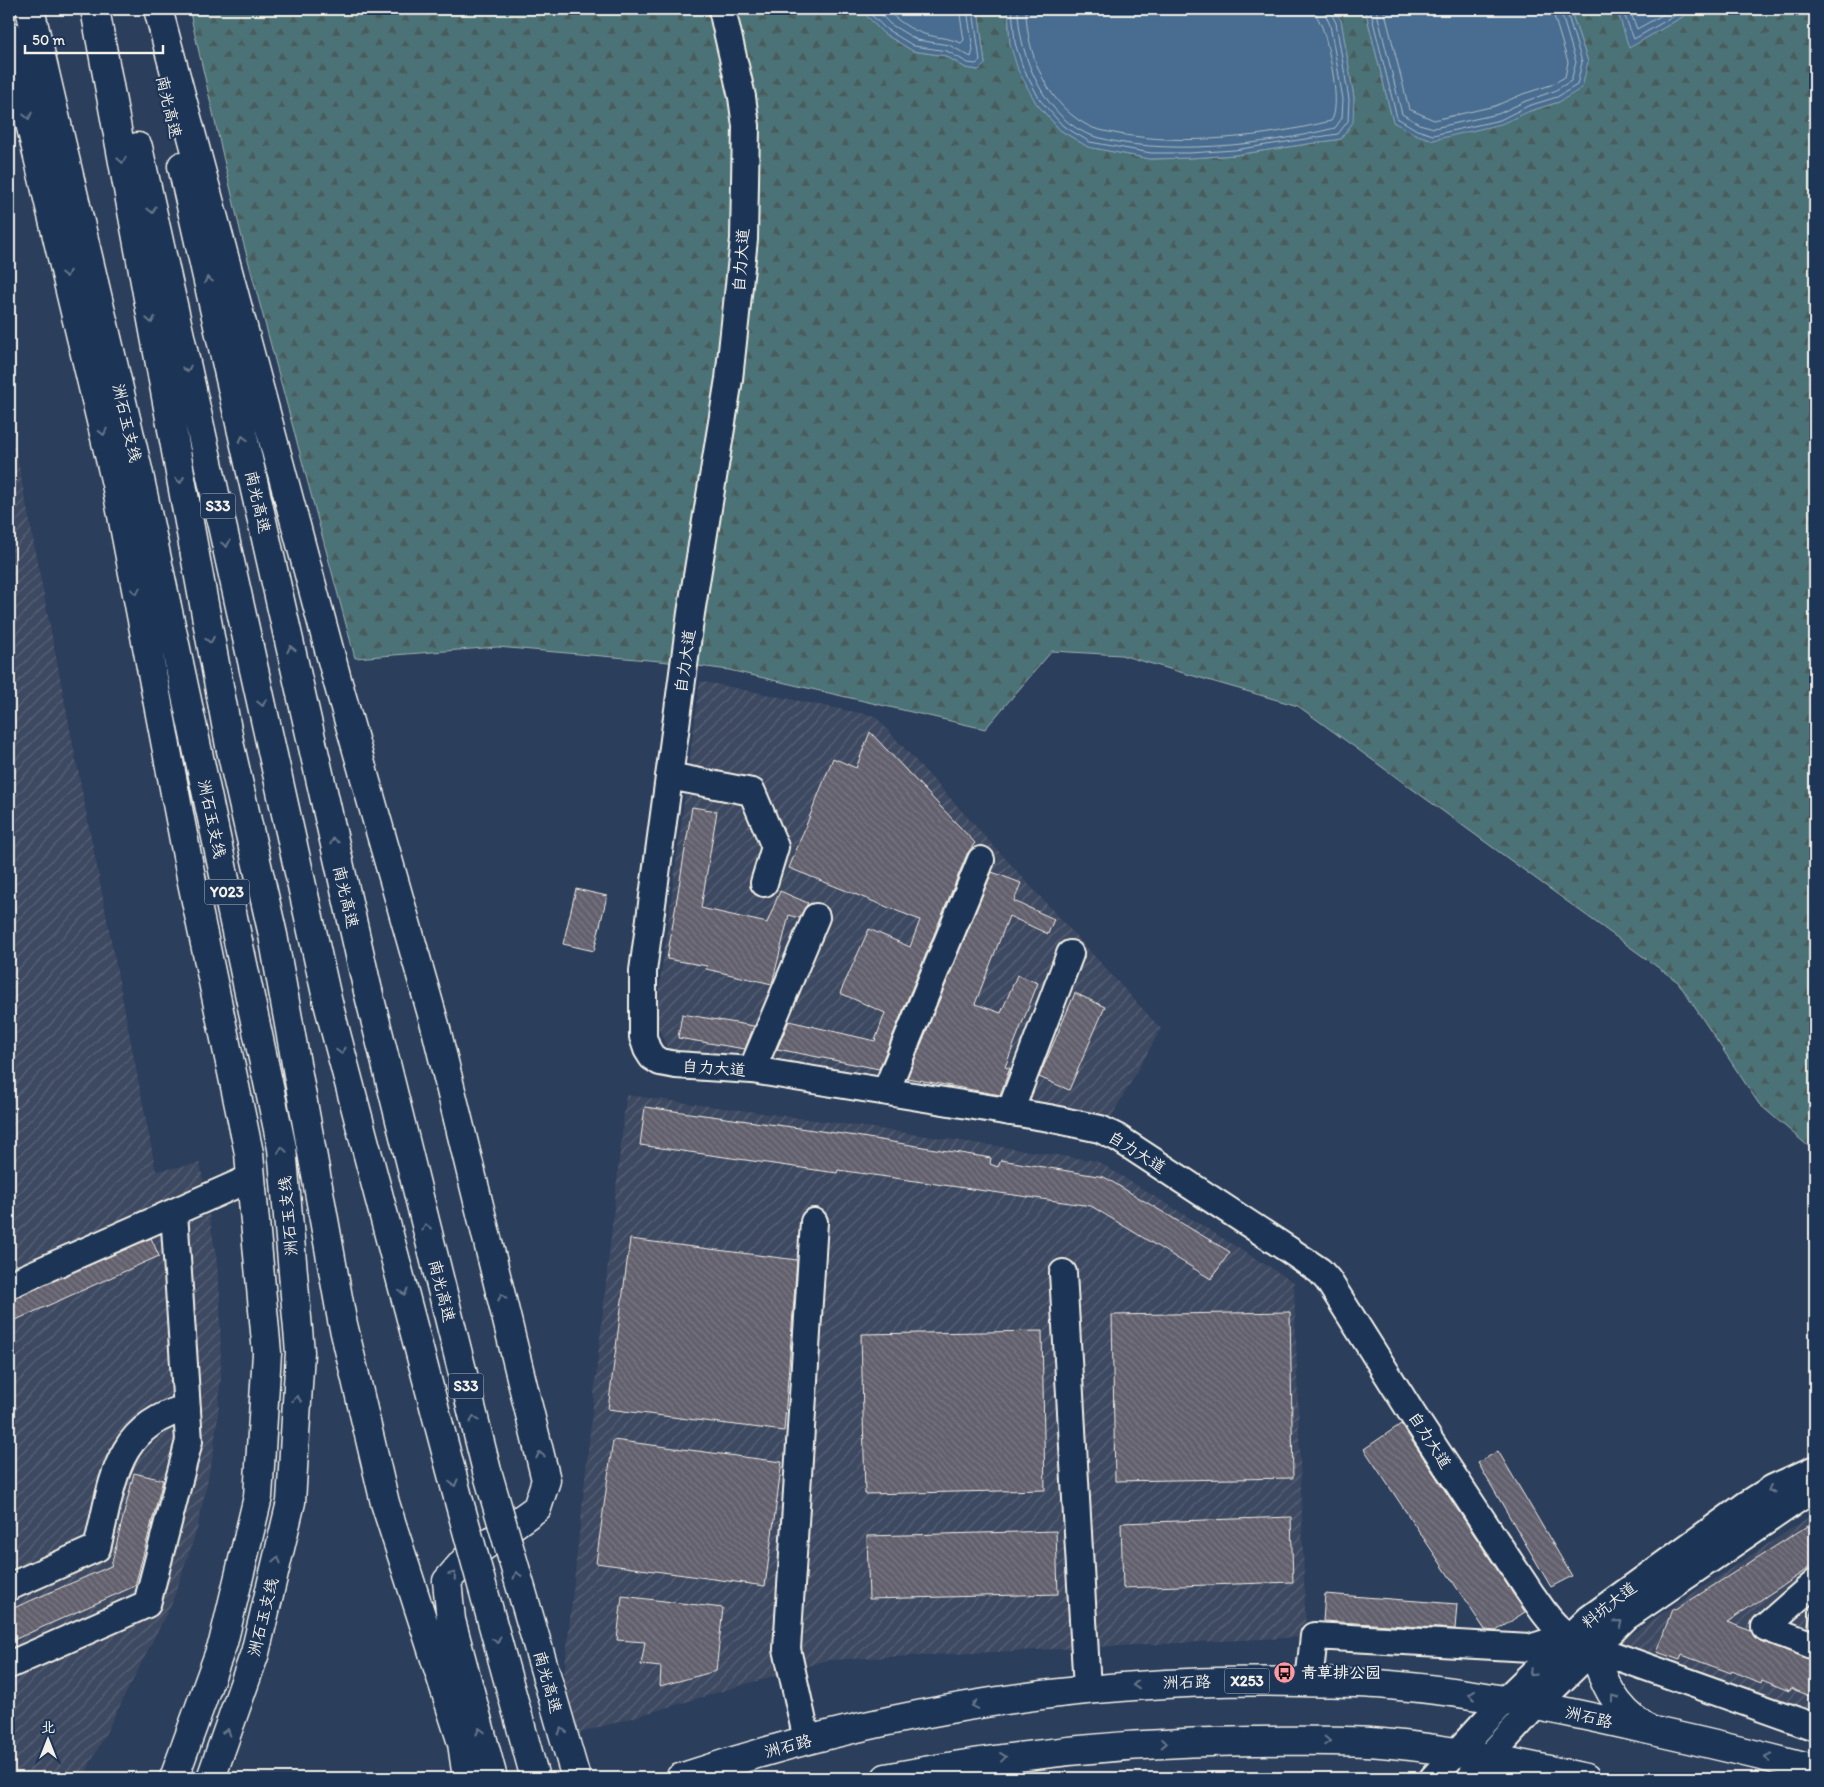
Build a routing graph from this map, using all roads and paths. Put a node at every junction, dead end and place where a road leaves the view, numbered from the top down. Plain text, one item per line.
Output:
1 (30, 9) edge
2 (95, 9) edge
3 (107, 9) edge
4 (147, 9) edge
5 (158, 9) edge
6 (722, 9) edge
7 (9, 35) edge
8 (669, 776) junction
9 (981, 860) dead end
10 (764, 883) dead end
11 (816, 917) dead end
12 (1070, 954) dead end
13 (752, 1070) junction
14 (886, 1091) junction
15 (1010, 1112) junction
16 (251, 1178) junction
17 (174, 1212) junction
18 (814, 1222) dead end
19 (1063, 1274) dead end
20 (9, 1284) edge
21 (187, 1408) junction
22 (1815, 1469) edge
23 (1815, 1491) edge
24 (1815, 1583) edge
25 (9, 1587) edge
26 (1583, 1641) junction
27 (1815, 1646) edge
28 (9, 1665) edge
29 (1309, 1682) junction
30 (1087, 1689) junction
31 (1505, 1700) junction
32 (1536, 1705) junction
33 (1815, 1727) edge
34 (1650, 1730) junction
35 (807, 1740) junction
36 (1457, 1753) junction
37 (1479, 1769) edge
38 (1815, 1770) edge
39 (174, 1778) edge
40 (211, 1778) edge
41 (466, 1778) edge
42 (492, 1778) edge
43 (535, 1778) edge
44 (576, 1778) edge
45 (680, 1778) edge
46 (886, 1778) edge
47 (1433, 1778) edge
48 (1586, 1778) edge

40 -> 1 main road, 洲石玉支线 / Y023
2 -> 41 main road
3 -> 43 main road, S33, bridge
44 -> 4 main road, 南光高速 / S33, bridge
42 -> 5 main road
6 - 8 street, 自力大道
7 -> 16 main road, 洲石玉支线 / Y023
8 - 10 street
8 - 13 street, 自力大道
9 - 14 street
11 - 13 street
12 - 15 street
13 - 14 street, 自力大道
14 - 15 street, 自力大道
15 - 26 street, 自力大道
16 - 17 street
16 - 39 main road, 洲石玉支线 / Y023
17 - 20 street
17 - 21 street
18 - 35 street
19 - 30 street
21 - 25 street
21 - 28 street
22 -> 26 street, 料坑大道
26 -> 23 street, 料坑大道
24 - 27 street
26 - 29 street
26 -> 31 street, 料坑大道
26 - 32 street, 料坑大道
26 - 33 street, 自力大道
34 -> 26 main road
29 -> 30 main road, 洲石路 / X253
31 -> 29 main road, 洲石路 / X253
30 -> 35 main road, 洲石路 / X253
31 - 32 main road, 洲石路 / X253
31 - 36 street, 料坑大道
32 - 34 main road, 洲石路 / X253
32 - 37 street, 料坑大道
38 -> 34 main road, 洲石路 / X253
35 - 45 main road, 洲石路 / X253
36 - 37 main road
46 -> 36 main road
36 - 47 street, 料坑大道
37 - 48 main road

